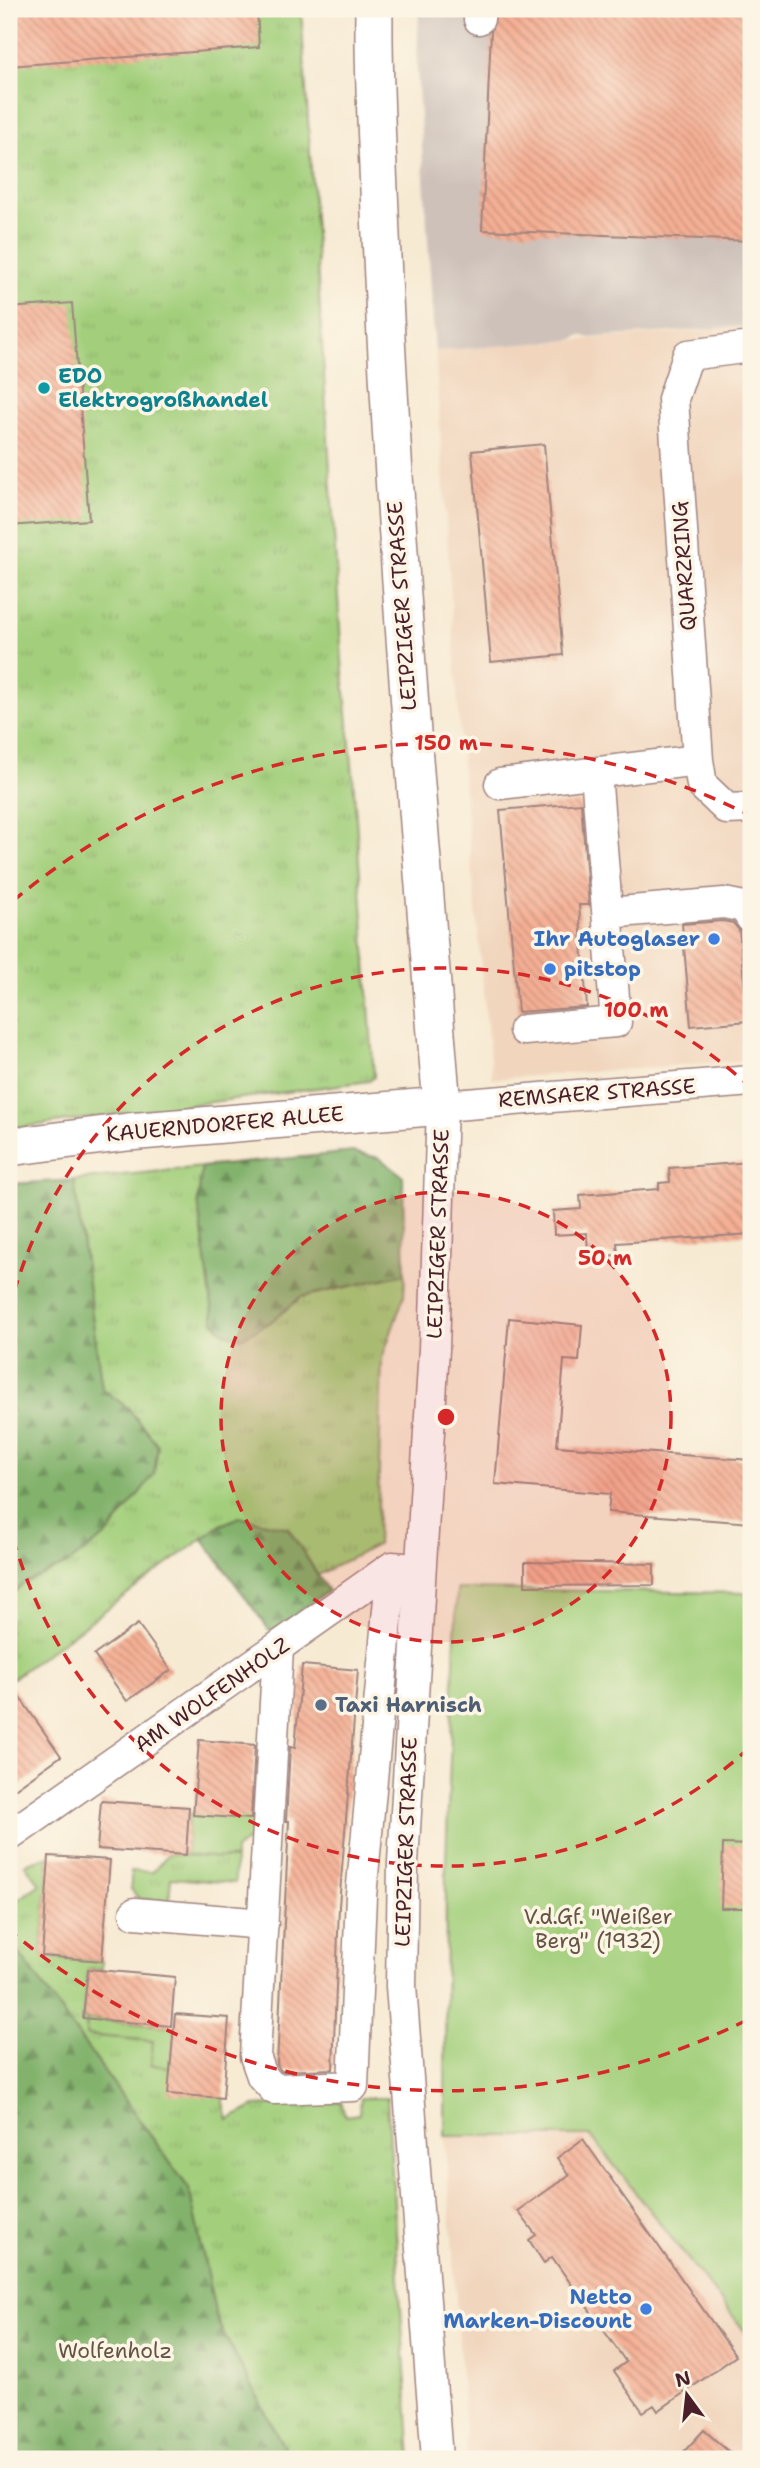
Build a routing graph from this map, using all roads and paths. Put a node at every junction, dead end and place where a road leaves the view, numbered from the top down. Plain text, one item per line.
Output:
1 (374, 9) edge
2 (751, 346) edge
3 (698, 760) junction
4 (596, 773) junction
5 (500, 784) dead end
6 (751, 808) edge
7 (608, 913) junction
8 (751, 918) edge
9 (524, 1030) dead end
10 (751, 1082) edge
11 (442, 1107) junction
12 (9, 1147) edge
13 (405, 1568) junction
14 (278, 1649) junction
15 (9, 1836) edge
16 (135, 1913) dead end
17 (263, 1924) junction
18 (437, 2459) edge

1 - 11 main road, LEIPZIGER STRASSE
2 - 3 street, QUARZRING
3 - 4 street
3 - 6 street, QUARZRING
4 - 5 street
4 - 7 street
7 - 8 street
7 - 9 street
10 - 11 street, REMSAER STRASSE
11 - 12 main road, KAUERNDORFER ALLEE
11 - 13 street, LEIPZIGER STRASSE
13 - 14 street, AM WOLFENHOLZ
13 - 17 street, LEIPZIGER STRASSE
13 - 18 street, LEIPZIGER STRASSE
14 - 15 street, AM WOLFENHOLZ
14 - 17 street, LEIPZIGER STRASSE
16 - 17 street

